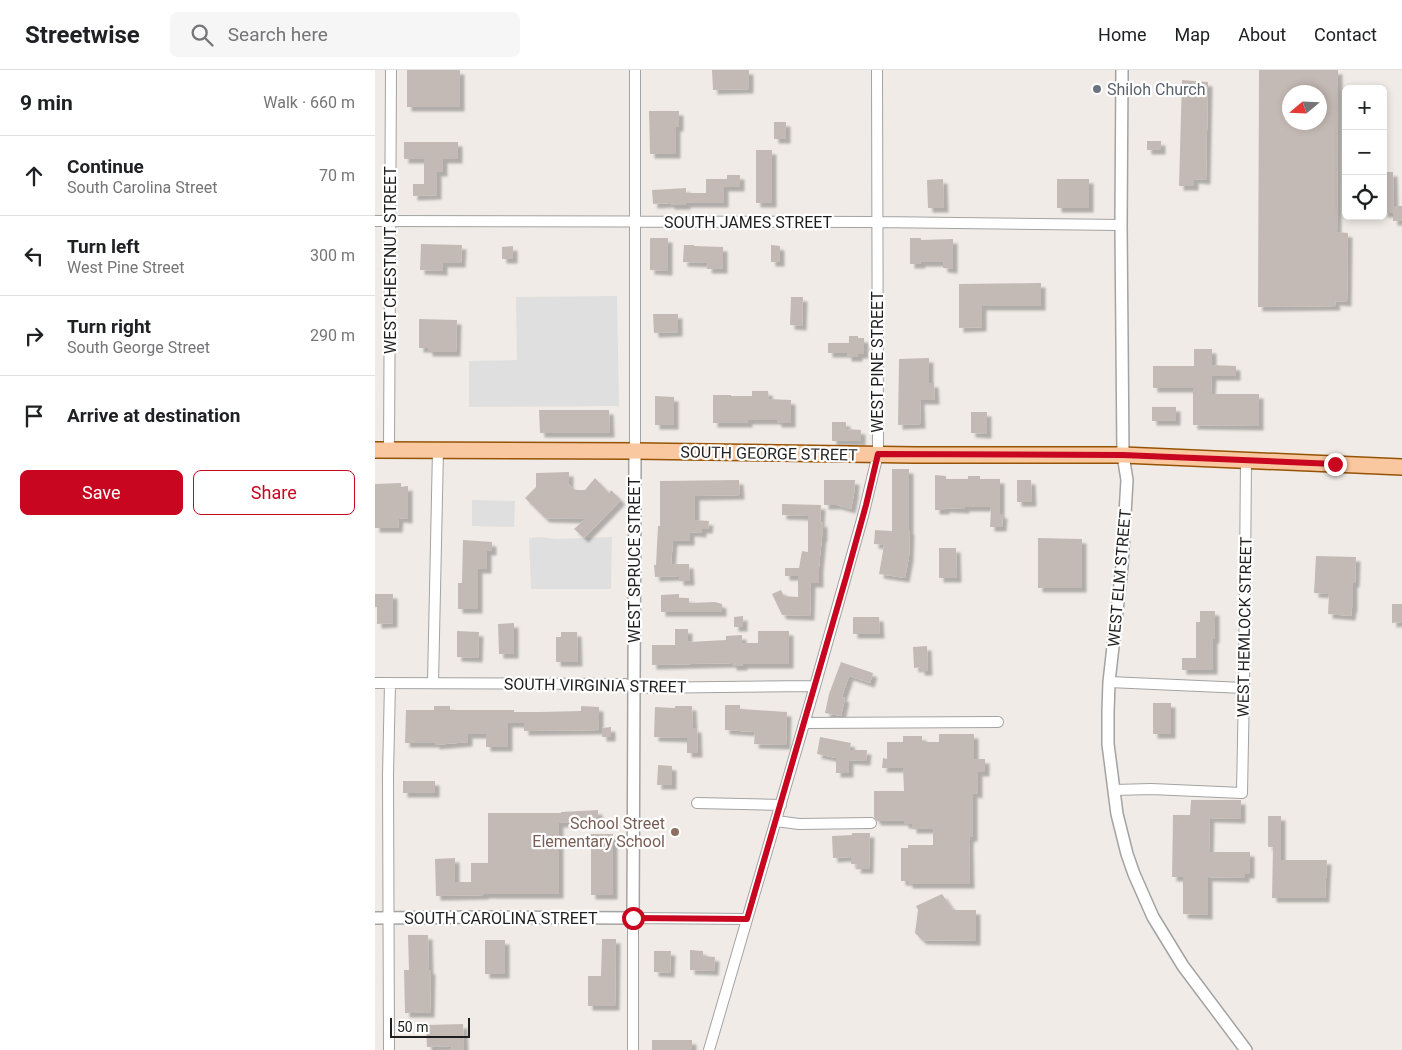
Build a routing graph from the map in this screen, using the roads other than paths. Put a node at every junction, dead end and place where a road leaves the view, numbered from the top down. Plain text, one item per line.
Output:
1 (391, 70) edge
2 (635, 70) edge
3 (877, 70) edge
4 (1122, 70) edge
5 (375, 221) edge
6 (391, 221) junction
7 (634, 221) junction
8 (877, 222) junction
9 (1121, 225) junction
10 (382, 450) edge
11 (438, 450) junction
12 (635, 451) junction
13 (878, 454) junction
14 (1123, 455) junction
15 (1245, 460) junction
16 (1402, 467) edge
17 (1109, 682) junction
18 (375, 683) edge
19 (390, 683) junction
20 (433, 683) junction
21 (815, 686) junction
22 (633, 688) junction
23 (1244, 688) junction
24 (998, 722) dead end
25 (804, 723) junction
26 (1114, 790) junction
27 (697, 803) dead end
28 (781, 805) junction
29 (776, 821) junction
30 (871, 824) dead end
31 (375, 918) edge
32 (388, 918) junction
33 (633, 918) junction
34 (747, 919) junction
35 (389, 1050) edge
36 (633, 1050) edge
37 (709, 1050) edge
38 (1246, 1050) edge

1 - 6 street, WEST CHESTNUT STREET
2 - 7 street, WEST SPRUCE STREET
3 - 8 street, WEST PINE STREET
4 - 9 street, WEST ELM STREET
5 - 6 street, SOUTH JAMES STREET
6 - 7 street, SOUTH JAMES STREET
6 - 10 street, WEST CHESTNUT STREET
7 - 8 street, SOUTH JAMES STREET
7 - 12 street, WEST SPRUCE STREET
8 - 9 street, SOUTH JAMES STREET
8 - 13 street, WEST PINE STREET
9 - 14 street, WEST ELM STREET
10 - 11 main road, SOUTH GEORGE STREET
11 - 12 main road, SOUTH GEORGE STREET
11 - 20 street
12 - 13 main road, SOUTH GEORGE STREET
12 - 22 street, WEST SPRUCE STREET
13 - 14 main road, SOUTH GEORGE STREET
13 - 21 street, WEST PINE STREET
14 - 15 main road, SOUTH GEORGE STREET
14 - 17 street, WEST ELM STREET
15 - 16 main road, SOUTH GEORGE STREET
15 - 23 street, WEST HEMLOCK STREET
17 - 23 street
17 - 26 street, WEST ELM STREET
18 - 19 street, SOUTH VIRGINIA STREET
19 - 20 street, SOUTH VIRGINIA STREET
19 - 32 street
20 - 22 street, SOUTH VIRGINIA STREET
21 - 22 street, SOUTH VIRGINIA STREET
21 - 25 street, WEST PINE STREET
22 - 33 street, WEST SPRUCE STREET
23 - 26 street, WEST HEMLOCK STREET
24 - 25 street
25 - 28 street, WEST PINE STREET
26 - 38 street, WEST ELM STREET
27 - 28 street
28 - 29 street, WEST PINE STREET
29 - 30 street
29 - 34 street, WEST PINE STREET
31 - 32 street, SOUTH CAROLINA STREET
32 - 33 street, SOUTH CAROLINA STREET
32 - 35 street
33 - 34 street, SOUTH CAROLINA STREET
33 - 36 street, WEST SPRUCE STREET
34 - 37 street, WEST PINE STREET

